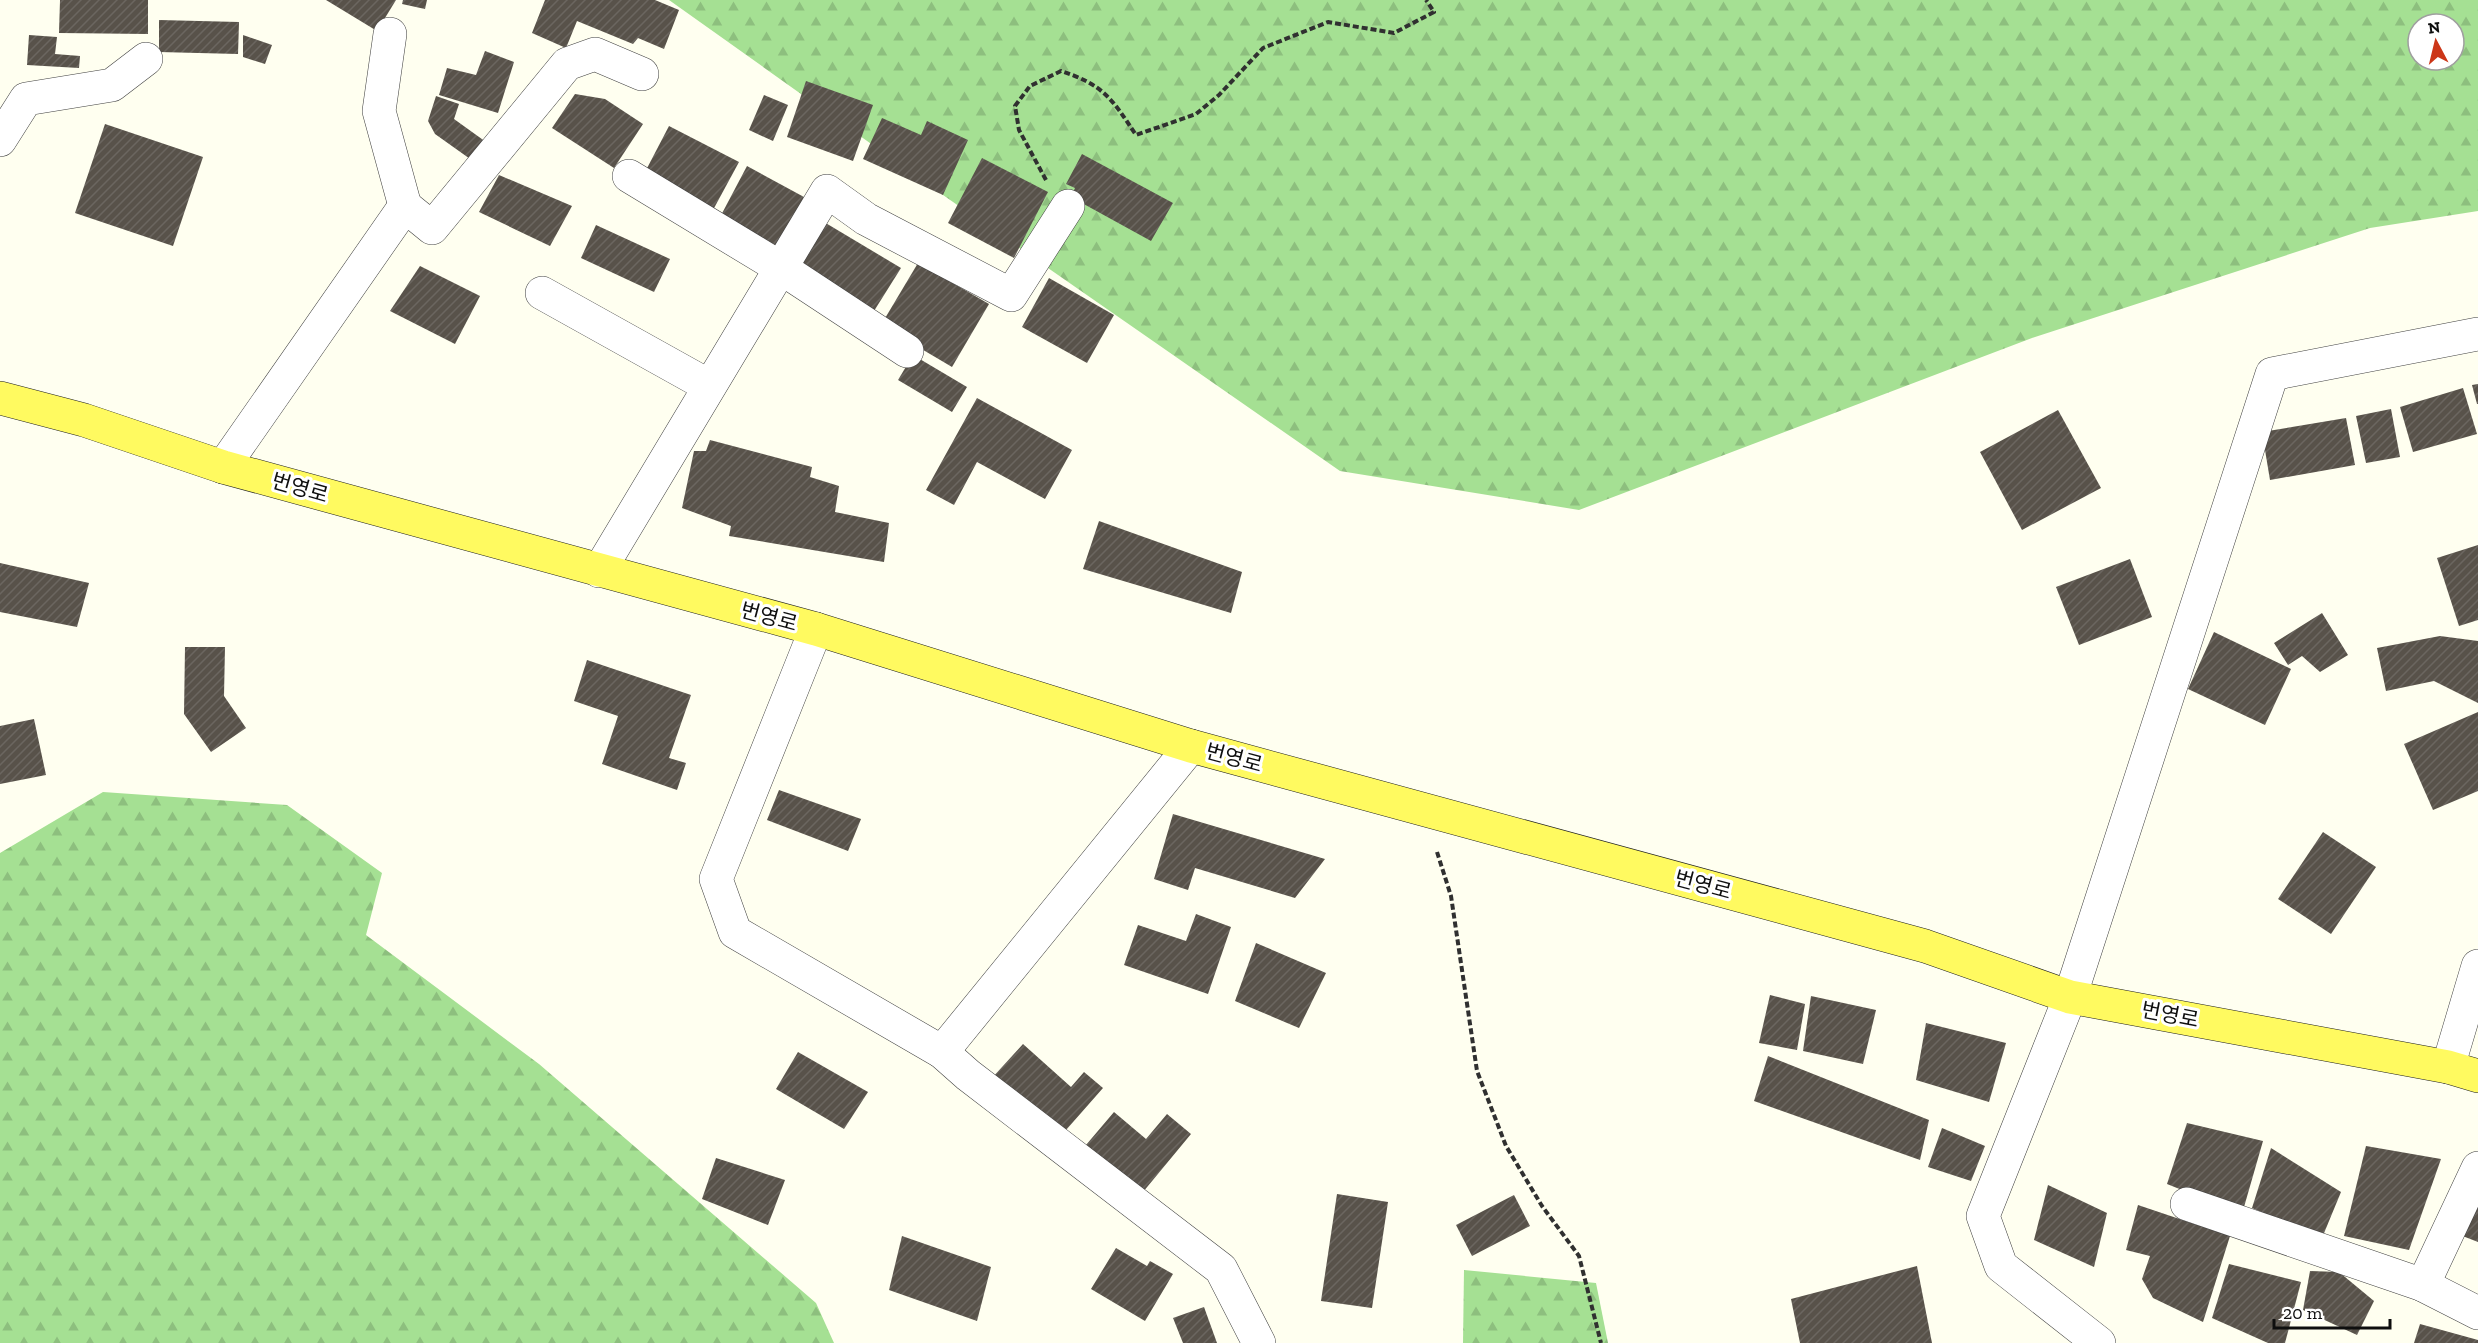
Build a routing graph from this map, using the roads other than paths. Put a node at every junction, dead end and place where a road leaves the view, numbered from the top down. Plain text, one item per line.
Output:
1 (390, 34) dead end
2 (146, 59) dead end
3 (642, 74) dead end
4 (0, 140) edge
5 (629, 176) dead end
6 (405, 206) junction
7 (1068, 206) road end
8 (781, 268) junction
9 (542, 293) dead end
10 (2478, 334) edge
11 (907, 351) dead end
12 (709, 386) junction
13 (0, 398) edge
14 (223, 467) junction
15 (599, 571) junction
16 (816, 629) junction
17 (1191, 746) junction
18 (2478, 966) edge
19 (2070, 997) junction
20 (942, 1052) junction
21 (2463, 1072) edge
22 (2478, 1168) edge
23 (2187, 1204) dead end
24 (2423, 1285) junction
25 (2478, 1313) edge
26 (1259, 1343) edge
27 (2099, 1343) edge

1 - 6 street
2 - 4 street
3 - 6 street
5 - 8 street
6 - 14 street
7 - 8 street
8 - 11 street
8 - 12 street
9 - 12 street
10 - 19 street
12 - 15 street
13 - 14 main road, 번영로
14 - 15 main road, 번영로
15 - 16 main road, 번영로
16 - 17 main road, 번영로
16 - 20 street
17 - 19 main road, 번영로
17 - 20 street
18 - 21 street
19 - 21 main road, 번영로
19 - 27 street
20 - 26 street
22 - 24 street
23 - 24 street
24 - 25 street

